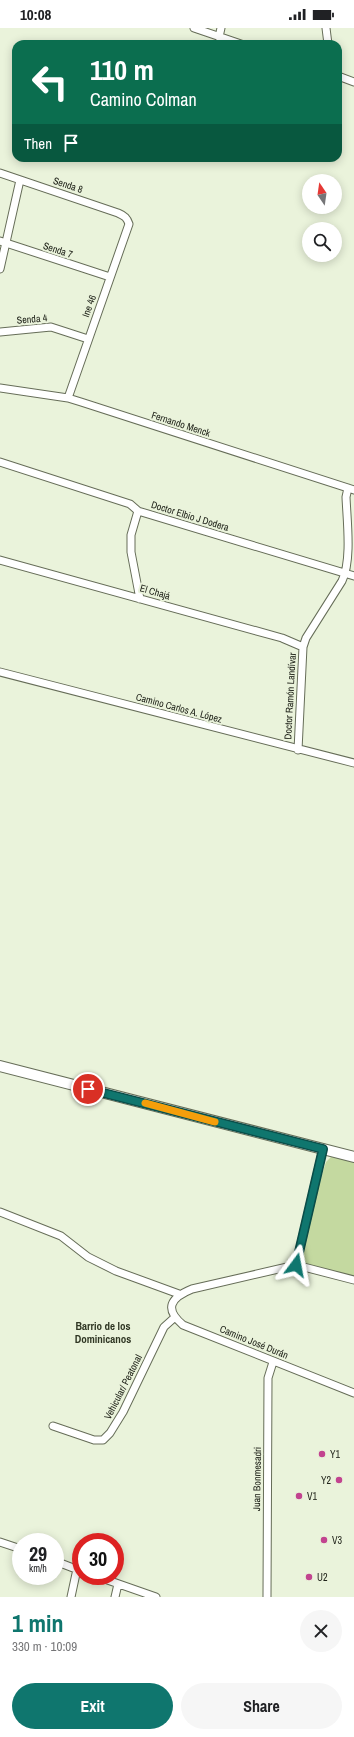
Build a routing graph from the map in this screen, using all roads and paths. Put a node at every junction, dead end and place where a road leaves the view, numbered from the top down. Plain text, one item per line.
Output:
1 (194, 28) edge
2 (222, 28) edge
3 (326, 28) edge
4 (219, 37) junction
5 (228, 40) edge
6 (328, 40) edge
7 (342, 78) edge
8 (354, 82) edge
9 (0, 173) edge
10 (20, 180) junction
11 (128, 220) joint
12 (3, 242) edge
13 (0, 269) edge
14 (110, 277) junction
15 (0, 332) edge
16 (88, 338) junction
17 (0, 388) edge
18 (68, 398) junction
19 (0, 462) edge
20 (351, 489) edge
21 (138, 511) junction
22 (0, 560) edge
23 (345, 573) junction
24 (354, 576) edge
25 (140, 598) junction
26 (303, 647) junction
27 (0, 672) edge
28 (298, 750) junction
29 (354, 763) edge
30 (0, 1066) edge
31 (323, 1149) junction
32 (354, 1157) edge
33 (0, 1212) edge
34 (296, 1265) junction
35 (354, 1280) edge
36 (179, 1294) junction
37 (174, 1318) junction
38 (274, 1362) junction
39 (354, 1393) edge
40 (53, 1426) dead end
41 (0, 1542) edge
42 (12, 1546) edge
43 (75, 1585) edge
44 (118, 1585) edge
45 (121, 1585) edge
46 (71, 1597) edge
47 (115, 1597) edge
48 (156, 1597) edge
49 (267, 1597) edge

1 - 4 street
2 - 4 street
3 - 6 street
4 - 5 street
7 - 8 street
9 - 10 street, Senda 8
10 - 11 street, Senda 8
10 - 12 street
11 - 14 street, Ine 46
12 - 13 street
12 - 14 street, Senda 7
14 - 16 street, Ine 46
15 - 16 street, Senda 4
16 - 18 street, Ine 46
17 - 18 street, Fernando Menck
18 - 20 street, Fernando Menck
19 - 21 street, Doctor Elbio J Dodera
20 - 23 street, Doctor Ramón Landívar
21 - 23 street, Doctor Elbio J Dodera
21 - 25 street
22 - 25 street, El Chajá
23 - 24 street, Doctor Elbio J Dodera
23 - 26 street, Doctor Ramón Landívar
25 - 26 street, El Chajá
26 - 28 street, Doctor Ramón Landívar
27 - 28 street, Camino Carlos A. López
28 - 29 street, Camino Carlos A. López
30 - 31 street
31 - 32 street
31 - 34 street
33 - 36 street
34 - 35 street
34 - 36 street
36 - 37 street
37 - 38 street, Camino José Durán
37 - 40 street, Vehicular/ Peatonal
38 - 39 street, Camino José Durán
38 - 49 street, Juan Bonmesadri
41 - 42 street
43 - 46 street
44 - 47 street
45 - 48 street

